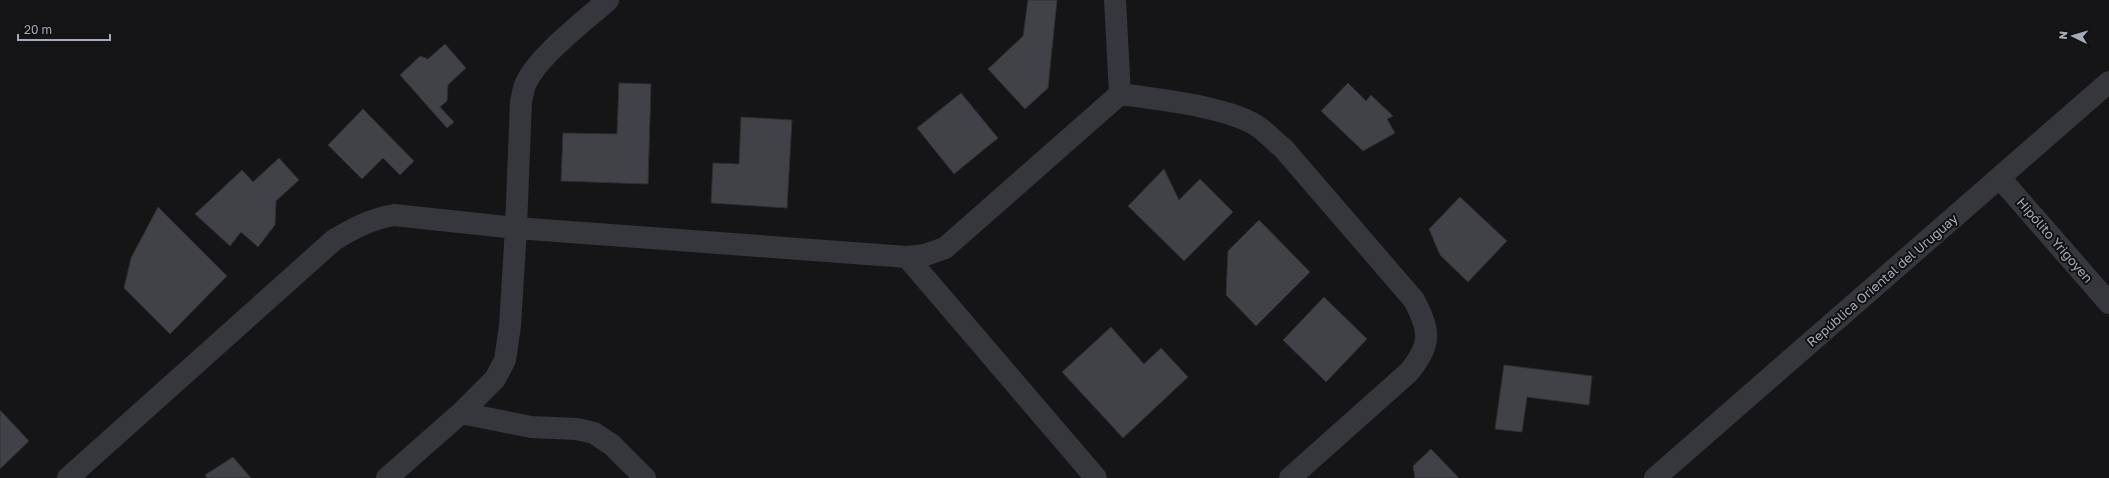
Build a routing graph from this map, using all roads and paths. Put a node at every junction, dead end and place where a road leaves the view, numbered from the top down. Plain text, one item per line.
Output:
1 (608, 0) edge
2 (1115, 0) edge
3 (2109, 82) edge
4 (1120, 94) junction
5 (2000, 178) junction
6 (516, 228) junction
7 (907, 257) junction
8 (2109, 303) edge
9 (461, 413) junction
10 (68, 478) edge
11 (387, 478) edge
12 (645, 478) edge
13 (1096, 478) edge
14 (1290, 478) edge
15 (1655, 478) edge

1 - 6 street
2 - 4 street
3 - 5 street, República Oriental del Uruguay
4 - 7 street
4 - 14 street
5 - 8 street, Hipólito Yrigoyen
5 - 15 street, República Oriental del Uruguay
6 - 7 street
6 - 9 street
6 - 10 street
7 - 13 street
9 - 11 street
9 - 12 street

